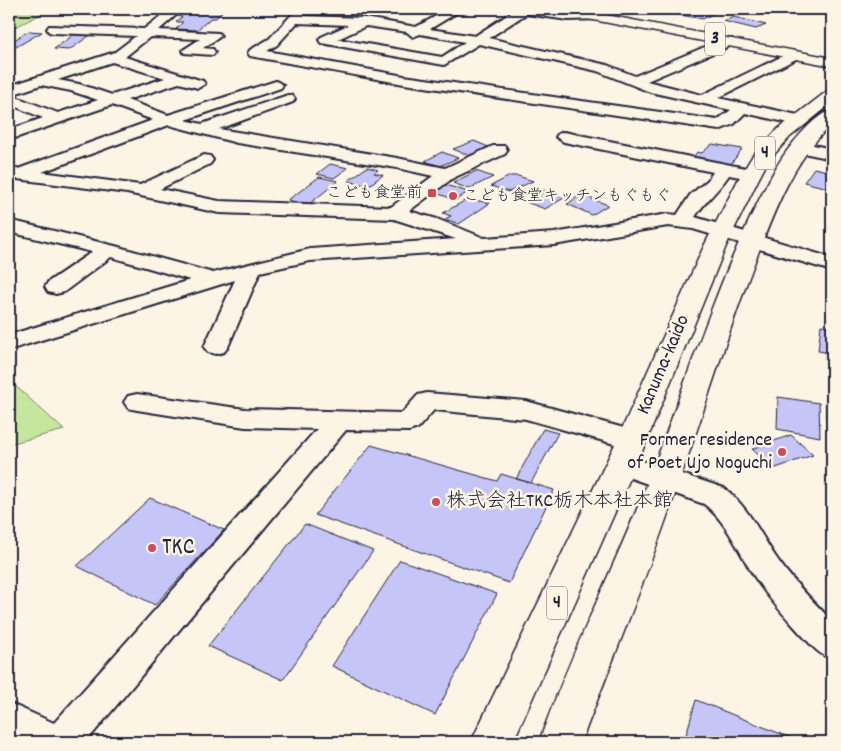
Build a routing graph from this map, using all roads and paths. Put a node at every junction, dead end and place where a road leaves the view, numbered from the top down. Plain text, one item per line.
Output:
1 (177, 9) edge
2 (375, 9) edge
3 (457, 9) edge
4 (557, 9) edge
5 (571, 9) edge
6 (614, 9) edge
7 (519, 10) edge
8 (595, 13) edge
9 (299, 14) edge
10 (365, 22) junction
11 (53, 29) dead end
12 (419, 30) junction
13 (148, 33) junction
14 (478, 41) junction
15 (728, 42) junction
16 (775, 45) junction
17 (832, 48) edge
18 (380, 50) junction
19 (208, 52) dead end
20 (832, 53) edge
21 (793, 55) junction
22 (113, 58) junction
23 (832, 58) edge
24 (832, 62) edge
25 (179, 78) junction
26 (42, 81) junction
27 (633, 82) junction
28 (198, 84) dead end
29 (276, 86) dead end
30 (9, 91) edge
31 (832, 95) edge
32 (9, 99) edge
33 (288, 99) dead end
34 (703, 100) junction
35 (112, 101) junction
36 (742, 108) junction
37 (832, 115) edge
38 (58, 119) junction
39 (168, 120) junction
40 (798, 120) junction
41 (203, 129) junction
42 (9, 135) edge
43 (564, 137) dead end
44 (800, 147) junction
45 (499, 150) dead end
46 (832, 154) edge
47 (204, 160) dead end
48 (724, 169) junction
49 (14, 174) edge
50 (447, 174) junction
51 (751, 174) junction
52 (143, 191) junction
53 (394, 213) junction
54 (683, 221) junction
55 (9, 226) edge
56 (29, 230) junction
57 (722, 231) junction
58 (752, 240) junction
59 (9, 242) edge
60 (483, 243) junction
61 (108, 250) junction
62 (832, 265) edge
63 (251, 268) junction
64 (214, 280) junction
65 (56, 287) dead end
66 (9, 343) edge
67 (216, 348) dead end
68 (136, 402) dead end
69 (339, 422) junction
70 (627, 452) junction
71 (665, 478) junction
72 (832, 644) edge
73 (9, 720) edge
74 (54, 742) edge
75 (62, 742) edge
76 (492, 742) edge
77 (560, 742) edge

1 - 13 street
2 - 10 street
3 - 12 street
4 - 8 main road, 3
5 - 16 main road, 3
6 - 17 main road, 3
7 - 8 street
7 - 14 street
8 - 15 main road, 3
8 - 16 main road, 3
9 - 10 street
9 - 36 street
10 - 12 street
10 - 18 street
11 - 13 street
12 - 14 street
12 - 18 street
13 - 19 street
13 - 22 street
14 - 18 street
14 - 27 street
15 - 21 main road, 3
15 - 27 street
16 - 20 main road, 3
16 - 23 main road, 3
21 - 24 main road, 3
21 - 34 street
22 - 25 street
22 - 26 street
25 - 28 street
25 - 35 street
26 - 30 street
26 - 35 street
27 - 34 street
29 - 39 street
31 - 40 main road, Kanuma-kaido / 4
32 - 38 street
33 - 41 street
34 - 36 street
35 - 38 street
35 - 39 street
36 - 40 street
37 - 44 main road, Kanuma-kaido / 4
38 - 42 street
39 - 41 street
39 - 49 street
40 - 51 main road, Kanuma-kaido / 4
41 - 50 street
43 - 48 street
44 - 46 street
44 - 58 main road, Kanuma-kaido / 4
45 - 50 street
47 - 52 street
48 - 51 street
48 - 54 street
49 - 52 street
50 - 53 street
51 - 57 main road, Kanuma-kaido / 4
52 - 53 street
53 - 60 street
54 - 57 street
54 - 60 street
55 - 56 street
56 - 59 street
56 - 61 street
57 - 58 street
57 - 70 main road, Kanuma-kaido / 4
58 - 62 street
58 - 71 main road, Kanuma-kaido / 4
60 - 63 street
61 - 64 street
61 - 65 street
63 - 64 street
63 - 67 street
64 - 66 street
68 - 69 street
69 - 70 street
69 - 75 street
70 - 71 street
70 - 76 main road, Kanuma-kaido / 4
71 - 72 street
71 - 77 main road, Kanuma-kaido / 4
73 - 74 street

